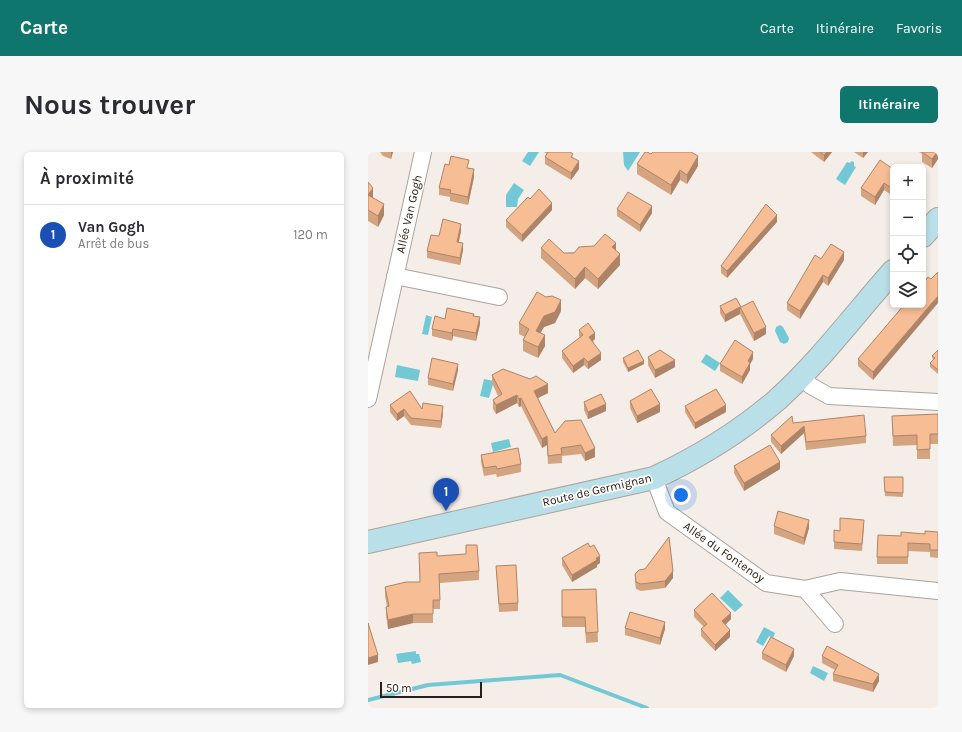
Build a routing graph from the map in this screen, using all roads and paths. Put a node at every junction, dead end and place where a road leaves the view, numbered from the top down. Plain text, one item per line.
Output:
1 (423, 152) edge
2 (938, 219) edge
3 (926, 233) edge
4 (892, 272) edge
5 (395, 276) junction
6 (499, 297) dead end
7 (801, 376) junction
8 (368, 399) edge
9 (938, 402) edge
10 (654, 478) junction
11 (368, 542) edge
12 (805, 589) junction
13 (938, 591) edge
14 (835, 624) dead end

1 - 5 street, Allée Van Gogh
2 - 3 street
4 - 7 street, Route de Germignan
5 - 6 street
5 - 8 street, Allée Van Gogh
7 - 9 street
7 - 10 street, Route de Germignan
10 - 11 street, Route de Germignan
10 - 12 street, Allée du Fontenoy
12 - 13 street, Allée du Fontenoy
12 - 14 street

